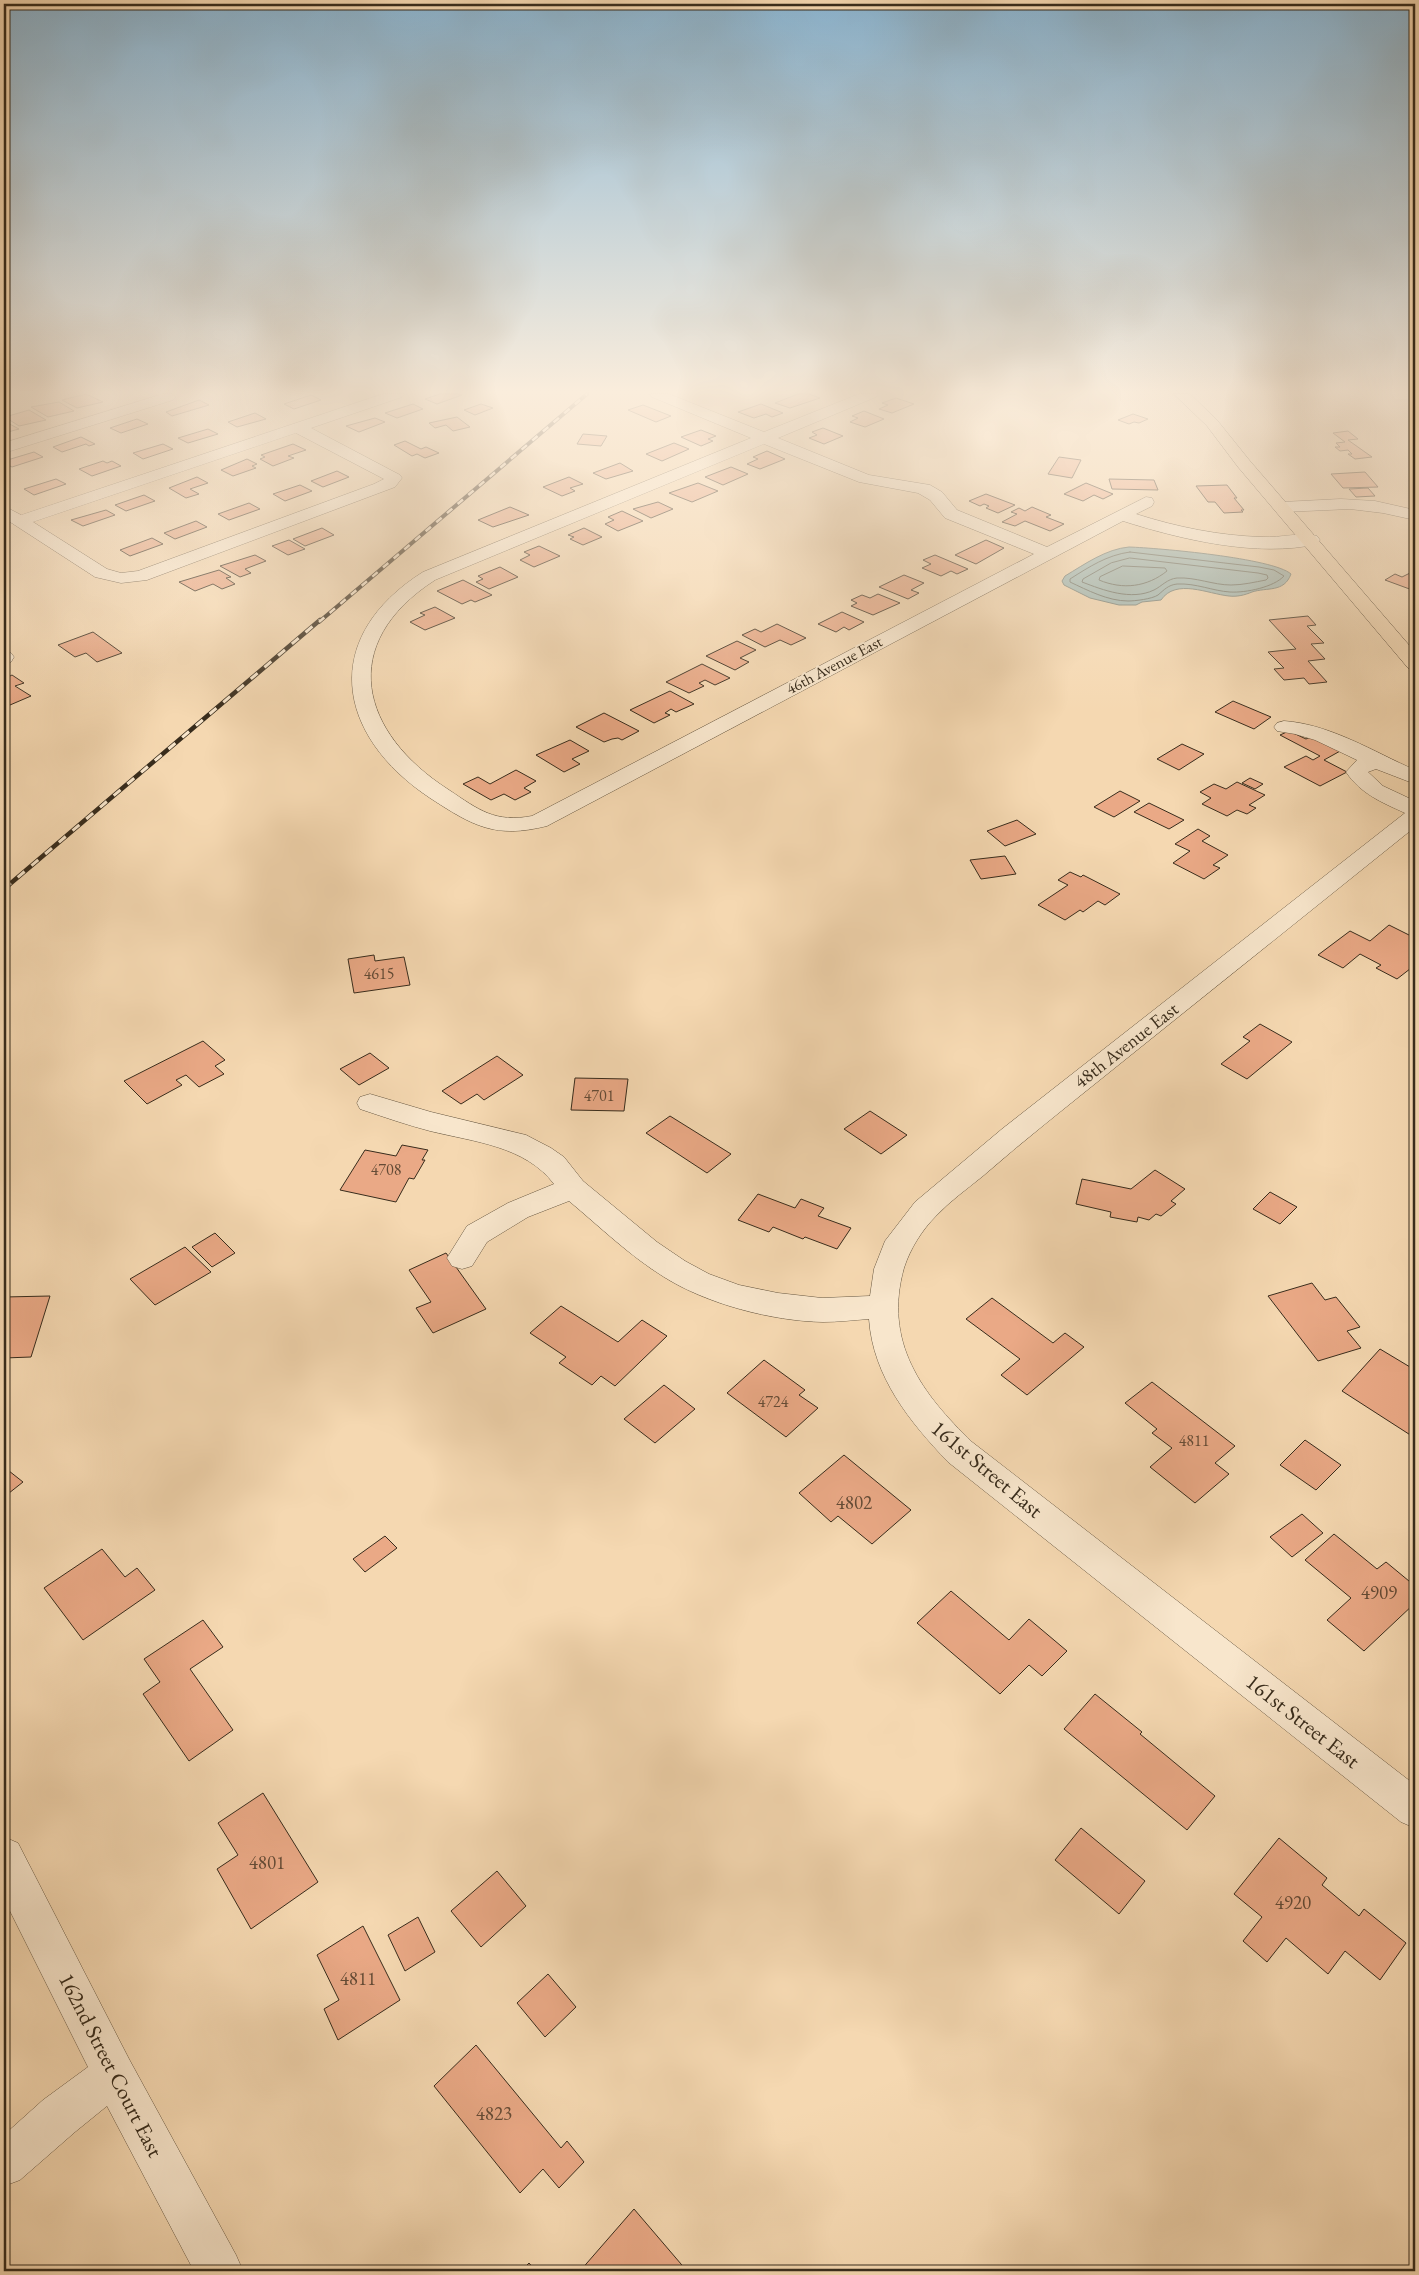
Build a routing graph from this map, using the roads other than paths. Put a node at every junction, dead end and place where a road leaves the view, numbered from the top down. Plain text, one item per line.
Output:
1 (81, 500) edge
2 (348, 500) edge
3 (614, 500) edge
4 (940, 500) edge
5 (1277, 500) edge
6 (1146, 502) dead end
7 (1283, 507) junction
8 (4, 511) edge
9 (1123, 515) junction
10 (1415, 515) edge
11 (19, 521) junction
12 (1311, 540) junction
13 (1047, 553) junction
14 (1415, 664) edge
15 (1284, 727) dead end
16 (1378, 762) junction
17 (1415, 778) edge
18 (1415, 809) edge
19 (1415, 816) edge
20 (370, 1103) dead end
21 (572, 1188) junction
22 (462, 1258) dead end
23 (883, 1307) junction
24 (1415, 1809) edge
25 (4, 1857) edge
26 (114, 2074) junction
27 (4, 2164) edge
28 (220, 2271) edge

1 - 11 street
2 - 11 street
3 - 13 street, 46th Avenue East
4 - 13 street
5 - 7 main road
6 - 9 street, 46th Avenue East
7 - 10 street
7 - 12 main road
8 - 11 street
9 - 12 street
9 - 13 street, 46th Avenue East
12 - 14 main road
15 - 16 street
16 - 17 street
16 - 18 street
19 - 23 street, 48th Avenue East
20 - 21 street
21 - 22 street
21 - 23 street
23 - 24 street, 161st Street East
25 - 26 street, 162nd Street Court East
26 - 27 street
26 - 28 street, 162nd Street Court East

